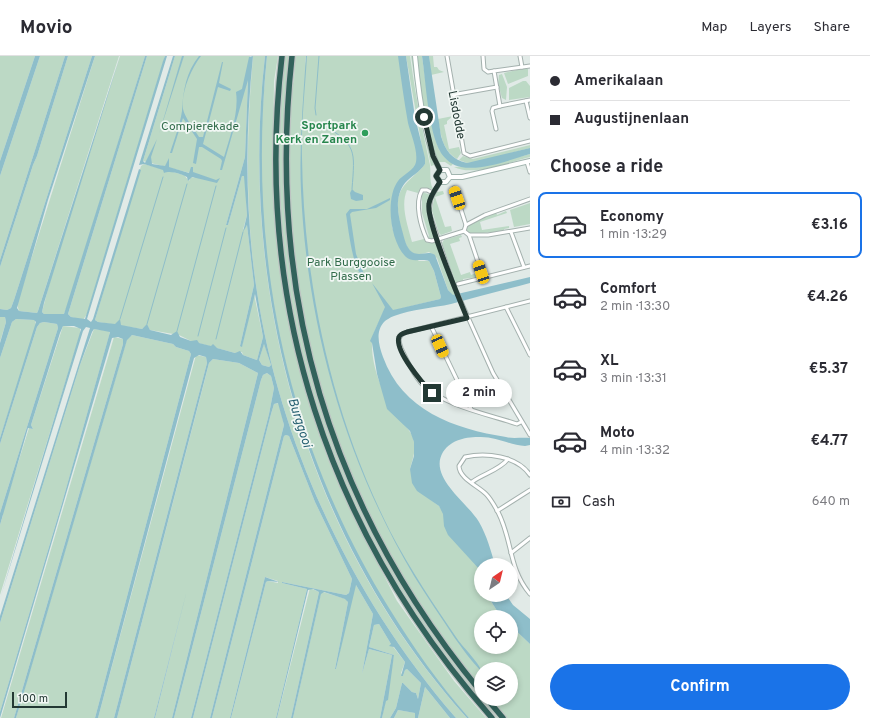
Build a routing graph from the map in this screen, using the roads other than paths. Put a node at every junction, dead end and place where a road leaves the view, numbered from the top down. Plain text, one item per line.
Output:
1 (282, 56) edge
2 (292, 56) edge
3 (415, 56) edge
4 (447, 56) edge
5 (483, 56) edge
6 (520, 56) edge
7 (530, 66) edge
8 (522, 67) junction
9 (494, 71) junction
10 (497, 87) junction
11 (452, 95) junction
12 (528, 100) edge
13 (500, 106) junction
14 (530, 118) edge
15 (496, 129) dead end
16 (530, 141) edge
17 (528, 161) edge
18 (440, 170) junction
19 (530, 172) edge
20 (450, 177) junction
21 (440, 182) junction
22 (454, 188) dead end
23 (433, 193) junction
24 (530, 199) edge
25 (466, 225) junction
26 (530, 228) edge
27 (464, 231) junction
28 (511, 232) junction
29 (469, 235) junction
30 (438, 240) junction
31 (530, 266) edge
32 (524, 267) junction
33 (483, 277) junction
34 (458, 284) dead end
35 (530, 301) edge
36 (506, 307) junction
37 (467, 318) junction
38 (431, 326) junction
39 (530, 355) edge
40 (471, 409) junction
41 (522, 422) junction
42 (530, 435) edge
43 (508, 459) junction
44 (530, 475) edge
45 (472, 482) junction
46 (530, 490) edge
47 (497, 511) junction
48 (530, 538) edge
49 (511, 553) junction
50 (530, 594) edge
51 (474, 683) edge
52 (493, 706) edge
53 (492, 718) edge
54 (503, 718) edge

1 - 53 highway
2 - 51 highway
3 - 18 street
4 - 11 street, Lisdodde
5 - 9 street
6 - 8 street
7 - 8 street
8 - 9 street
9 - 10 street
10 - 11 street
10 - 13 street
11 - 16 street, Lisdodde
12 - 13 street
12 - 14 street
13 - 15 street
17 - 19 street
17 - 20 street
18 - 20 street
18 - 21 street
20 - 21 street
21 - 23 street
22 - 25 street
23 - 30 street
23 - 30 street
24 - 25 street
25 - 27 street
26 - 28 street
27 - 29 street
27 - 30 street
28 - 29 street
28 - 32 street
29 - 33 street
30 - 37 street
31 - 32 street
32 - 33 street
33 - 34 street
35 - 36 street
36 - 37 street
36 - 39 street
37 - 38 street
37 - 41 street
38 - 40 street
38 - 40 street
40 - 41 street
41 - 42 street
43 - 44 street
43 - 45 street
43 - 45 street
45 - 47 street
46 - 47 street
47 - 49 street
48 - 49 street
49 - 50 street
52 - 54 highway

